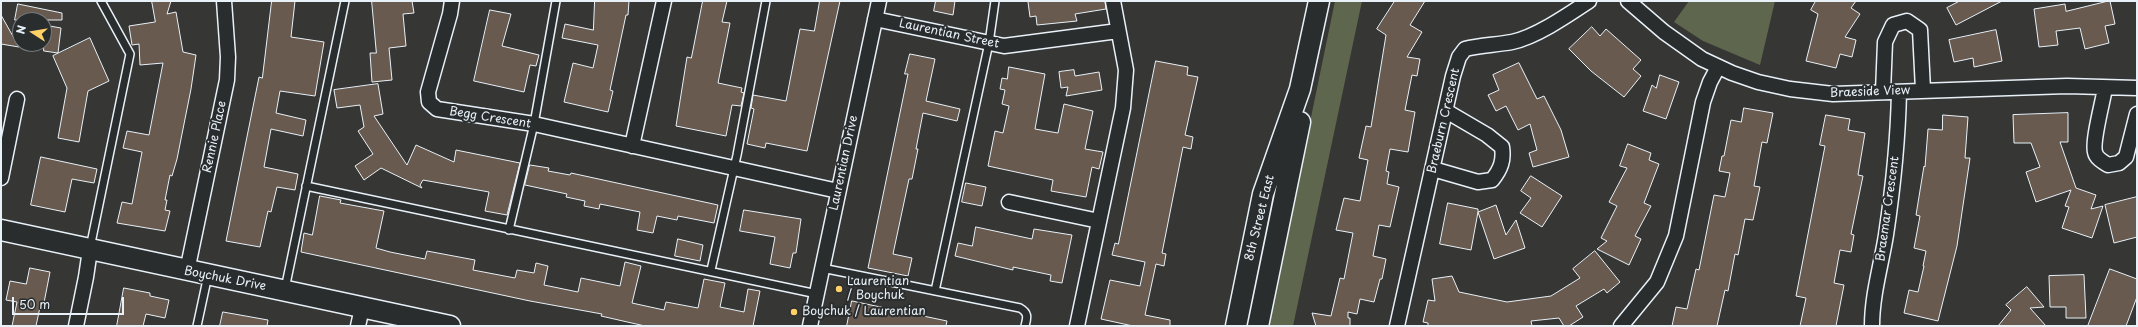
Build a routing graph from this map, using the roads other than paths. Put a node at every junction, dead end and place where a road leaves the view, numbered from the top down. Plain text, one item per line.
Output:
1 (101, 1) edge
2 (224, 1) edge
3 (345, 1) edge
4 (452, 1) edge
5 (556, 1) edge
6 (664, 1) edge
7 (766, 1) edge
8 (879, 1) edge
9 (995, 1) edge
10 (1113, 1) edge
11 (1319, 1) edge
12 (1589, 1) edge
13 (1628, 1) edge
14 (875, 19) junction
15 (1118, 31) junction
16 (989, 43) junction
17 (1718, 68) junction
18 (2136, 84) edge
19 (2105, 88) junction
20 (1300, 89) junction
21 (1923, 90) junction
22 (1883, 92) junction
23 (1898, 92) junction
24 (17, 99) dead end
25 (1446, 111) junction
26 (2137, 114) edge
27 (534, 124) junction
28 (632, 146) junction
29 (734, 168) junction
30 (1433, 169) junction
31 (1, 178) edge
32 (306, 186) junction
33 (838, 191) junction
34 (1009, 202) dead end
35 (1099, 221) junction
36 (1, 230) edge
37 (509, 230) junction
38 (90, 250) junction
39 (822, 268) junction
40 (711, 270) junction
41 (187, 271) junction
42 (208, 275) junction
43 (935, 290) junction
44 (285, 291) junction
45 (817, 294) junction
46 (360, 317) edge
47 (76, 326) edge
48 (197, 326) edge
49 (450, 326) edge
50 (810, 326) edge
51 (1025, 326) edge
52 (1077, 326) edge
53 (1236, 326) edge
54 (1258, 326) edge
55 (1398, 326) edge
56 (1621, 326) edge
57 (1872, 326) edge

1 - 38 lane
2 - 41 street, Rennie Place
3 - 32 lane
4 - 27 street, Begg Crescent
5 - 27 lane
6 - 28 street
7 - 29 lane
8 - 14 street, Laurentian Drive
9 - 16 lane
10 - 15 street
11 - 20 main road, 8th Street East
12 - 25 street, Braeburn Crescent
13 - 17 street, Braeside View
14 - 16 street, Laurentian Street
14 - 33 street, Laurentian Drive
15 - 16 street, Laurentian Street
15 - 35 street
16 - 43 lane
17 - 22 street, Braeside View
17 - 56 street
18 - 19 street, Braeside View
19 - 21 street, Braeside View
19 - 26 street
20 - 53 main road, 8th Street East
20 - 54 main road, 8th Street East
21 - 22 street
21 - 23 street, Braeside View
22 - 23 street, Braeside View
23 - 57 street, Braemar Crescent
24 - 31 street
25 - 30 street, Braeburn Crescent
25 - 30 street
27 - 28 street, Begg Crescent
27 - 37 lane
28 - 29 street, Begg Crescent
29 - 33 street, Begg Crescent
29 - 40 lane
30 - 55 street, Braeburn Crescent
32 - 37 lane
32 - 44 lane
33 - 39 street, Laurentian Drive
34 - 35 street
35 - 52 street
36 - 38 main road, Boychuk Drive
37 - 40 lane
38 - 41 main road, Boychuk Drive
38 - 47 street
39 - 43 lane
39 - 45 street, Laurentian Drive
40 - 45 lane
41 - 42 main road, Boychuk Drive
42 - 44 main road, Boychuk Drive
42 - 48 lane
43 - 51 lane
44 - 46 main road, Boychuk Drive
45 - 50 street, Laurentian Drive
46 - 49 main road, Boychuk Drive

